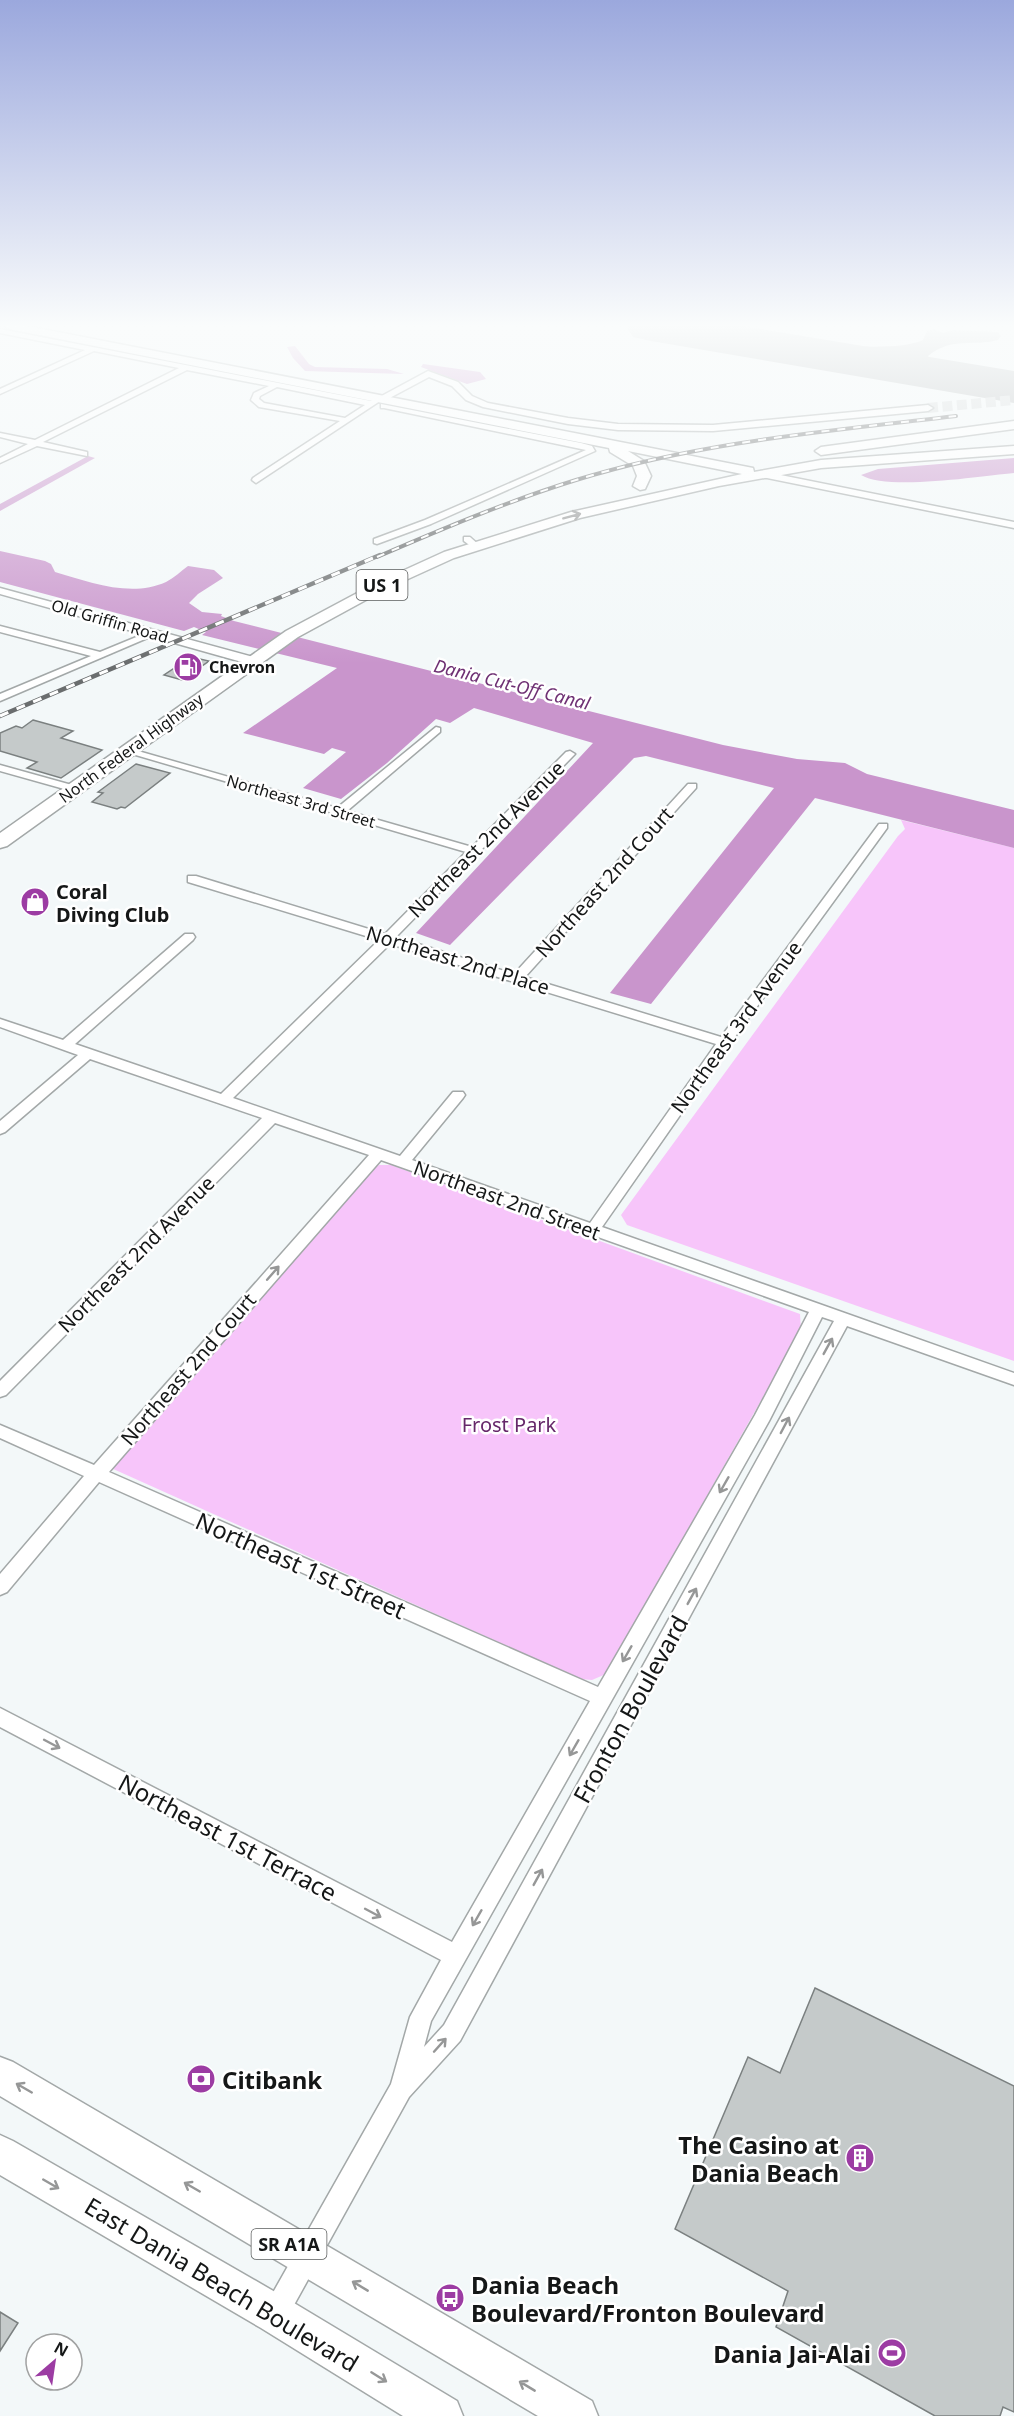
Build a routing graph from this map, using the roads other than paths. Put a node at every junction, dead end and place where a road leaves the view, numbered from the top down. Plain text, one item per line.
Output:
1 (16, 439) edge
2 (44, 439) edge
3 (317, 439) edge
4 (555, 439) edge
5 (580, 439) edge
6 (586, 439) edge
7 (615, 439) edge
8 (901, 439) edge
9 (1014, 441) edge
10 (35, 443) junction
11 (1014, 450) edge
12 (84, 454) dead end
13 (745, 460) junction
14 (0, 461) edge
15 (818, 464) junction
16 (729, 467) junction
17 (778, 471) junction
18 (761, 474) junction
19 (256, 480) dead end
20 (825, 481) junction
21 (640, 486) junction
22 (1014, 519) edge
23 (1014, 525) edge
24 (377, 541) dead end
25 (471, 542) junction
26 (1, 593) edge
27 (0, 628) edge
28 (154, 633) junction
29 (100, 655) junction
30 (259, 657) junction
31 (3, 695) edge
32 (436, 730) dead end
33 (127, 751) junction
34 (570, 754) dead end
35 (0, 768) edge
36 (692, 786) dead end
37 (75, 789) junction
38 (339, 812) junction
39 (883, 826) dead end
40 (0, 842) edge
41 (474, 851) junction
42 (192, 879) dead end
43 (189, 936) dead end
44 (387, 939) junction
45 (517, 978) junction
46 (0, 1023) edge
47 (724, 1042) junction
48 (67, 1044) junction
49 (88, 1053) junction
50 (458, 1095) dead end
51 (223, 1100) junction
52 (272, 1117) junction
53 (0, 1129) edge
54 (378, 1154) junction
55 (403, 1162) junction
56 (592, 1231) junction
57 (818, 1310) junction
58 (843, 1319) junction
59 (1014, 1380) edge
60 (0, 1391) edge
61 (0, 1431) edge
62 (96, 1474) junction
63 (0, 1587) edge
64 (603, 1698) junction
65 (0, 1717) edge
66 (456, 1956) junction
67 (0, 2074) edge
68 (401, 2089) junction
69 (0, 2154) edge
70 (308, 2255) junction
71 (275, 2313) junction
72 (442, 2416) edge
73 (577, 2416) edge

1 - 10 street
2 - 10 street
3 - 19 street
4 - 24 street
5 - 21 main road
6 - 16 main road
7 - 13 main road
8 - 13 main road, North Federal Highway / US 1
9 - 15 main road, North Federal Highway / US 1
10 - 12 street
10 - 14 street
11 - 15 main road
13 - 16 main road, North Federal Highway / US 1
13 - 17 main road
15 - 17 main road, North Federal Highway / US 1
15 - 20 main road
16 - 18 main road
16 - 21 main road, North Federal Highway / US 1
17 - 18 main road, North Federal Highway / US 1
17 - 20 street
18 - 23 street
25 -> 18 main road, North Federal Highway / US 1
20 - 22 street
21 - 25 main road, North Federal Highway / US 1
25 - 30 main road, North Federal Highway / US 1
26 - 28 street, Old Griffin Road
27 - 29 street
28 - 29 street
28 - 30 street, Old Griffin Road
29 - 31 street
30 - 33 main road, North Federal Highway / US 1
32 - 38 street
33 - 37 main road, North Federal Highway / US 1
33 - 38 street, Northeast 3rd Street
34 - 41 street, Northeast 2nd Avenue
35 - 37 street
36 - 45 street, Northeast 2nd Court
37 - 40 main road, North Federal Highway / US 1
38 - 41 street, Northeast 3rd Street
39 - 47 street, Northeast 3rd Avenue
41 - 44 street, Northeast 2nd Avenue
42 - 44 street, Northeast 2nd Place
43 - 48 street
44 - 45 street, Northeast 2nd Place
44 - 51 street, Northeast 2nd Avenue
45 - 47 street, Northeast 2nd Place
46 - 48 street, Northeast 2nd Street
47 - 56 street, Northeast 3rd Avenue
48 - 49 street, Northeast 2nd Street
49 - 51 street, Northeast 2nd Street
49 - 53 street
50 - 55 street
51 - 52 street, Northeast 2nd Street
52 - 54 street, Northeast 2nd Street
52 - 60 street, Northeast 2nd Avenue
54 - 55 street, Northeast 2nd Street
62 -> 54 street, Northeast 2nd Court
55 - 56 street, Northeast 2nd Street
56 - 57 street, Northeast 2nd Street
57 - 58 street, Northeast 2nd Street
57 -> 64 street, Fronton Boulevard
58 - 59 street, Northeast 2nd Street
68 -> 58 street, Fronton Boulevard
61 - 62 street, Northeast 1st Street
62 - 63 street, Northeast 2nd Court
62 - 64 street, Northeast 1st Street
64 -> 66 street, Fronton Boulevard
65 -> 66 street, Northeast 1st Terrace
66 - 68 street, Fronton Boulevard
70 -> 67 main road, SR A1A
68 - 70 street, Fronton Boulevard
69 -> 71 main road, East Dania Beach Boulevard
70 - 71 street, Fronton Boulevard
73 -> 70 main road, SR A1A
71 -> 72 main road, East Dania Beach Boulevard

